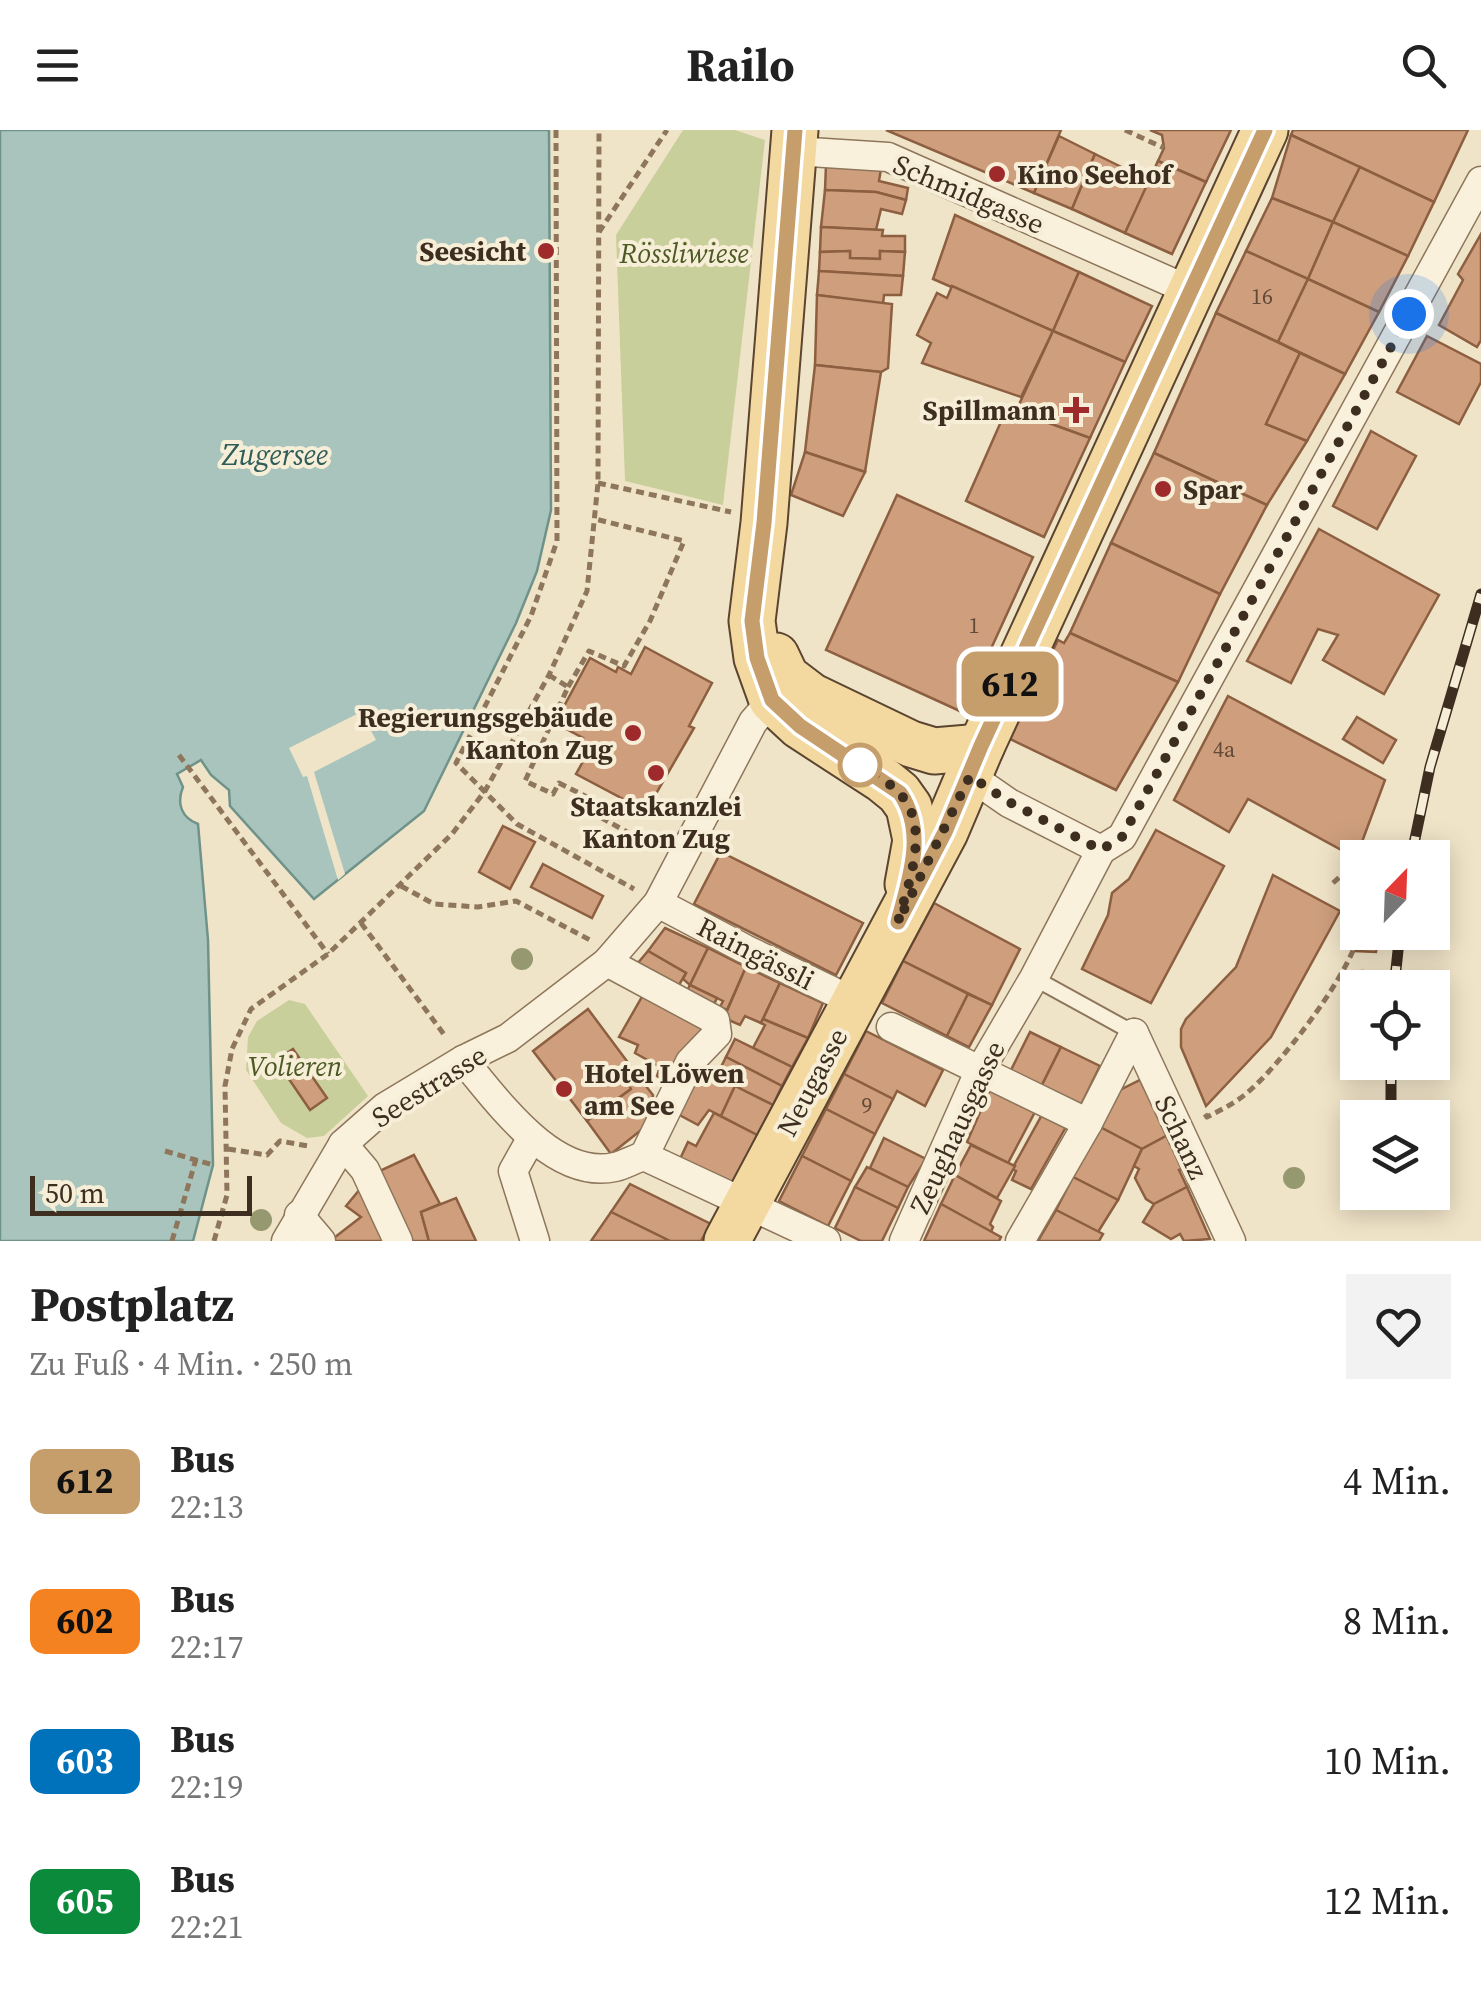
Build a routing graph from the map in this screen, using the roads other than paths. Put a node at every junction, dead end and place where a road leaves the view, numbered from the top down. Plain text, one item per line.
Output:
1 (1264, 130) edge
2 (794, 140) edge
3 (1481, 181) edge
4 (1191, 291) junction
5 (759, 571) junction
6 (772, 700) junction
7 (975, 761) junction
8 (1101, 850) junction
9 (658, 902) junction
10 (898, 922) junction
11 (610, 958) junction
12 (1034, 978) junction
13 (873, 1014) junction
14 (1134, 1033) junction
15 (463, 1060) junction
16 (979, 1072) junction
17 (1088, 1123) junction
18 (531, 1139) junction
19 (343, 1144) junction
20 (644, 1156) junction
21 (300, 1214) junction
22 (737, 1222) edge
23 (286, 1241) edge
24 (321, 1241) edge
25 (398, 1241) edge
26 (535, 1241) edge
27 (826, 1241) edge
28 (904, 1241) edge
29 (1020, 1241) edge
30 (1231, 1241) edge

1 - 4 main road
2 - 4 street, Schmidgasse
2 - 5 main road
3 - 8 street, Zeughausgasse
4 - 7 main road
5 - 6 main road
5 - 7 main road
6 - 9 street, Seestrasse
6 - 10 main road
7 - 8 street
7 - 10 main road
8 - 12 street, Zeughausgasse
9 - 11 street, Seestrasse
9 - 13 street, Raingässli
10 - 13 main road, Neugasse
11 - 15 street, Seestrasse
11 - 20 street
12 - 14 lane
12 - 16 street, Zeughausgasse
13 - 16 street, Raingässli
13 - 22 main road, Neugasse
14 - 17 street
14 - 30 street, Schanz
15 - 18 street
15 - 19 street, Seestrasse
16 - 17 street
16 - 28 street, Zeughausgasse
17 - 29 street
18 - 20 street
18 - 26 street
19 - 21 street, Seestrasse
19 - 25 street
20 - 22 street
21 - 23 street, Seestrasse
21 - 24 street
22 - 27 street

